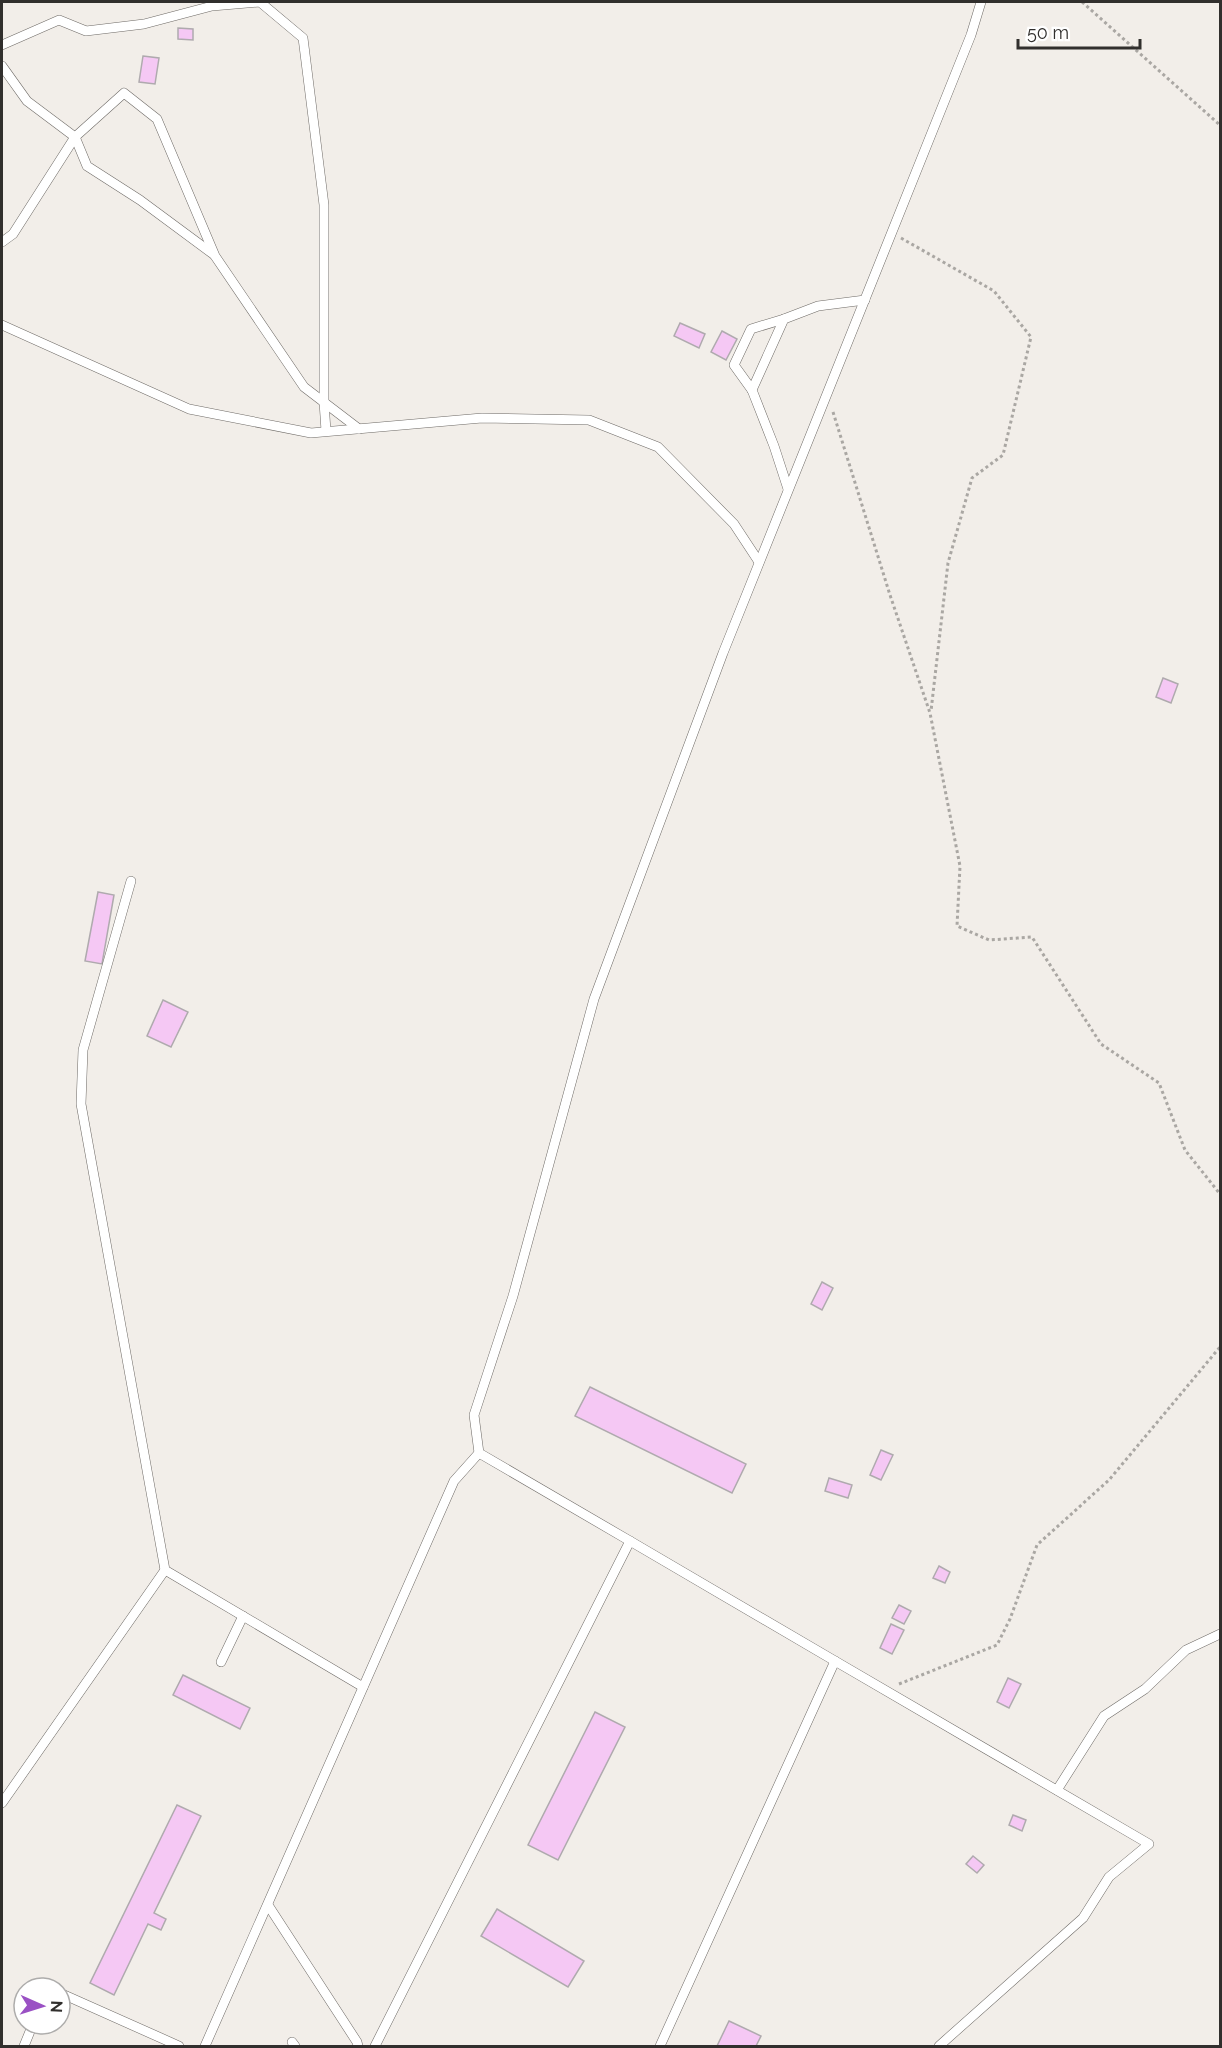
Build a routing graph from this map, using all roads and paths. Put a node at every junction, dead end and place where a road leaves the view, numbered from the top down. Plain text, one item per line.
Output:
1 (981, 2) edge
2 (1082, 2) edge
3 (2, 45) edge
4 (2, 66) edge
5 (1221, 125) edge
6 (75, 137) junction
7 (892, 232) junction
8 (2, 242) edge
9 (215, 256) junction
10 (865, 300) junction
11 (784, 319) junction
12 (2, 325) edge
13 (752, 390) junction
14 (828, 393) junction
15 (324, 402) junction
16 (359, 429) junction
17 (326, 431) junction
18 (788, 489) junction
19 (759, 562) junction
20 (930, 714) junction
21 (131, 881) dead end
22 (1221, 1194) edge
23 (1221, 1347) edge
24 (479, 1453) junction
25 (630, 1541) junction
26 (165, 1570) junction
27 (243, 1616) junction
28 (1221, 1634) edge
29 (835, 1661) junction
30 (220, 1662) dead end
31 (363, 1687) junction
32 (885, 1690) junction
33 (1057, 1790) junction
34 (2, 1803) edge
35 (268, 1905) junction
36 (72, 1998) edge
37 (179, 2046) edge
38 (205, 2046) edge
39 (357, 2046) edge
40 (375, 2046) edge
41 (660, 2046) edge
42 (939, 2046) edge

1 - 7 lane
2 - 5 path
3 - 15 lane
4 - 6 lane
6 - 8 lane
6 - 9 lane
6 - 9 lane
7 - 10 lane
7 - 20 path
9 - 15 lane
10 - 11 lane
10 - 14 lane
11 - 13 lane
11 - 13 lane
12 - 17 lane
13 - 18 lane
14 - 18 lane
14 - 20 path
15 - 16 lane
15 - 17 lane
16 - 17 lane
16 - 19 lane
18 - 19 lane
19 - 24 lane
20 - 22 path
21 - 26 lane
23 - 32 path
24 - 25 lane
24 - 31 lane
25 - 29 lane
25 - 40 lane
26 - 27 lane
26 - 34 lane
27 - 30 lane
27 - 31 lane
28 - 33 lane
29 - 32 lane
29 - 41 lane
31 - 35 lane
32 - 33 lane
33 - 42 lane
35 - 38 lane
35 - 39 lane
36 - 37 lane

